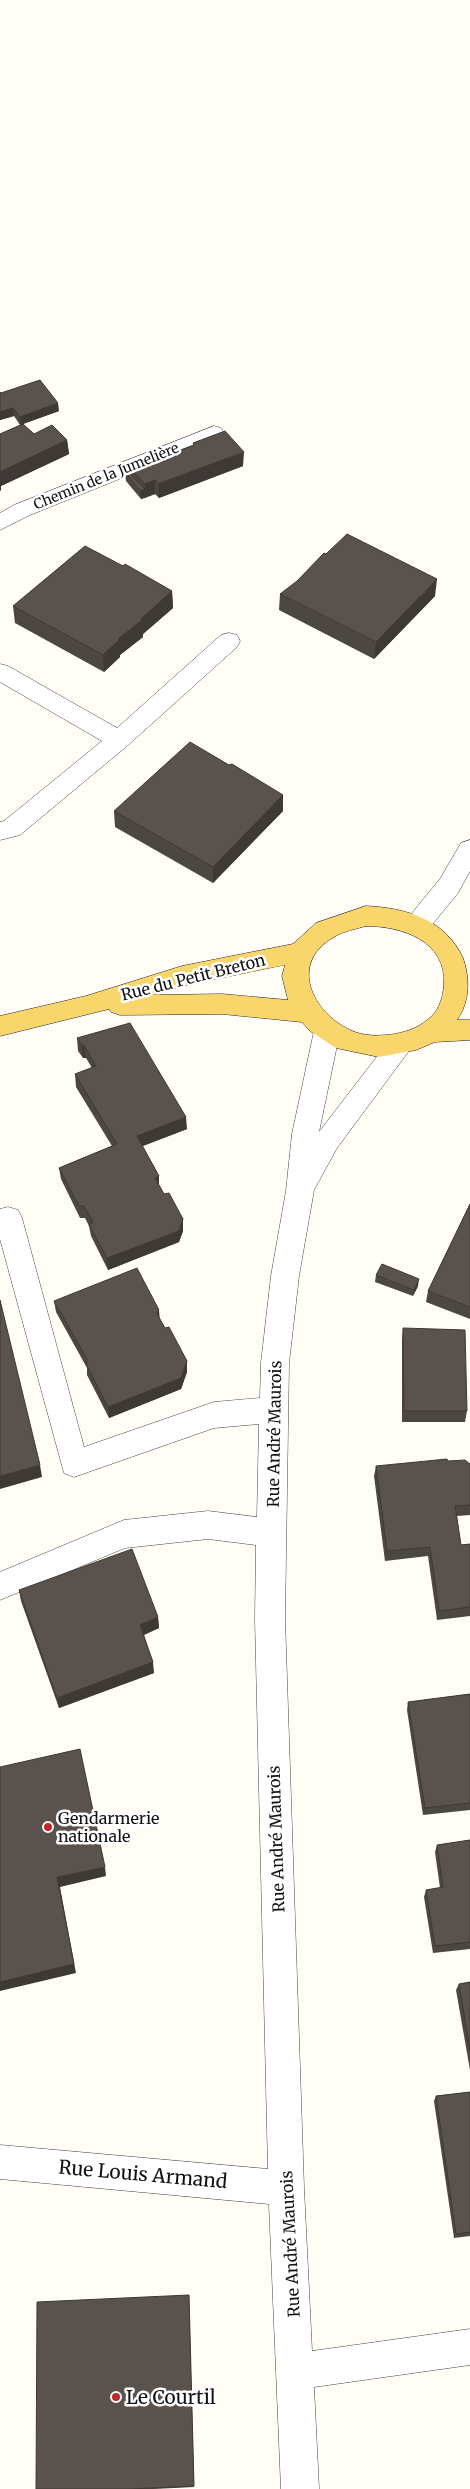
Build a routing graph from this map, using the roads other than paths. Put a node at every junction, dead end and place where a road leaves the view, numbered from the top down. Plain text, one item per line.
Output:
1 (214, 433) edge
2 (0, 523) edge
3 (229, 641) dead end
4 (0, 672) edge
5 (119, 740) junction
6 (0, 831) edge
7 (470, 849) edge
8 (417, 925) junction
9 (301, 952) junction
10 (462, 960) edge
11 (86, 1006) junction
12 (306, 1012) junction
13 (0, 1026) edge
14 (470, 1030) edge
15 (326, 1031) junction
16 (430, 1032) junction
17 (401, 1044) junction
18 (300, 1191) junction
19 (8, 1218) dead end
20 (275, 1410) junction
21 (272, 1533) junction
22 (0, 1586) edge
23 (0, 2162) edge
24 (286, 2188) junction
25 (470, 2347) edge
26 (296, 2371) junction
27 (300, 2489) edge

1 - 2 street, Chemin de la Jumelière
3 - 5 street
4 - 5 street
5 - 6 street
7 - 8 street
8 - 9 main road
8 - 10 main road
9 - 11 main road, Rue du Petit Breton
9 - 12 main road
10 - 16 main road
11 - 12 main road, Rue du Petit Breton
11 - 13 main road, Rue du Petit Breton
12 - 15 main road
14 - 16 main road
15 - 17 main road
15 - 18 street, Rue André Maurois
16 - 17 main road
17 - 18 street, Rue André Maurois
18 - 20 street, Rue André Maurois
19 - 20 street
20 - 21 street, Rue André Maurois
21 - 22 street
21 - 24 street, Rue André Maurois
23 - 24 street, Rue Louis Armand
24 - 26 street, Rue André Maurois
25 - 26 street
26 - 27 street, Rue André Maurois

